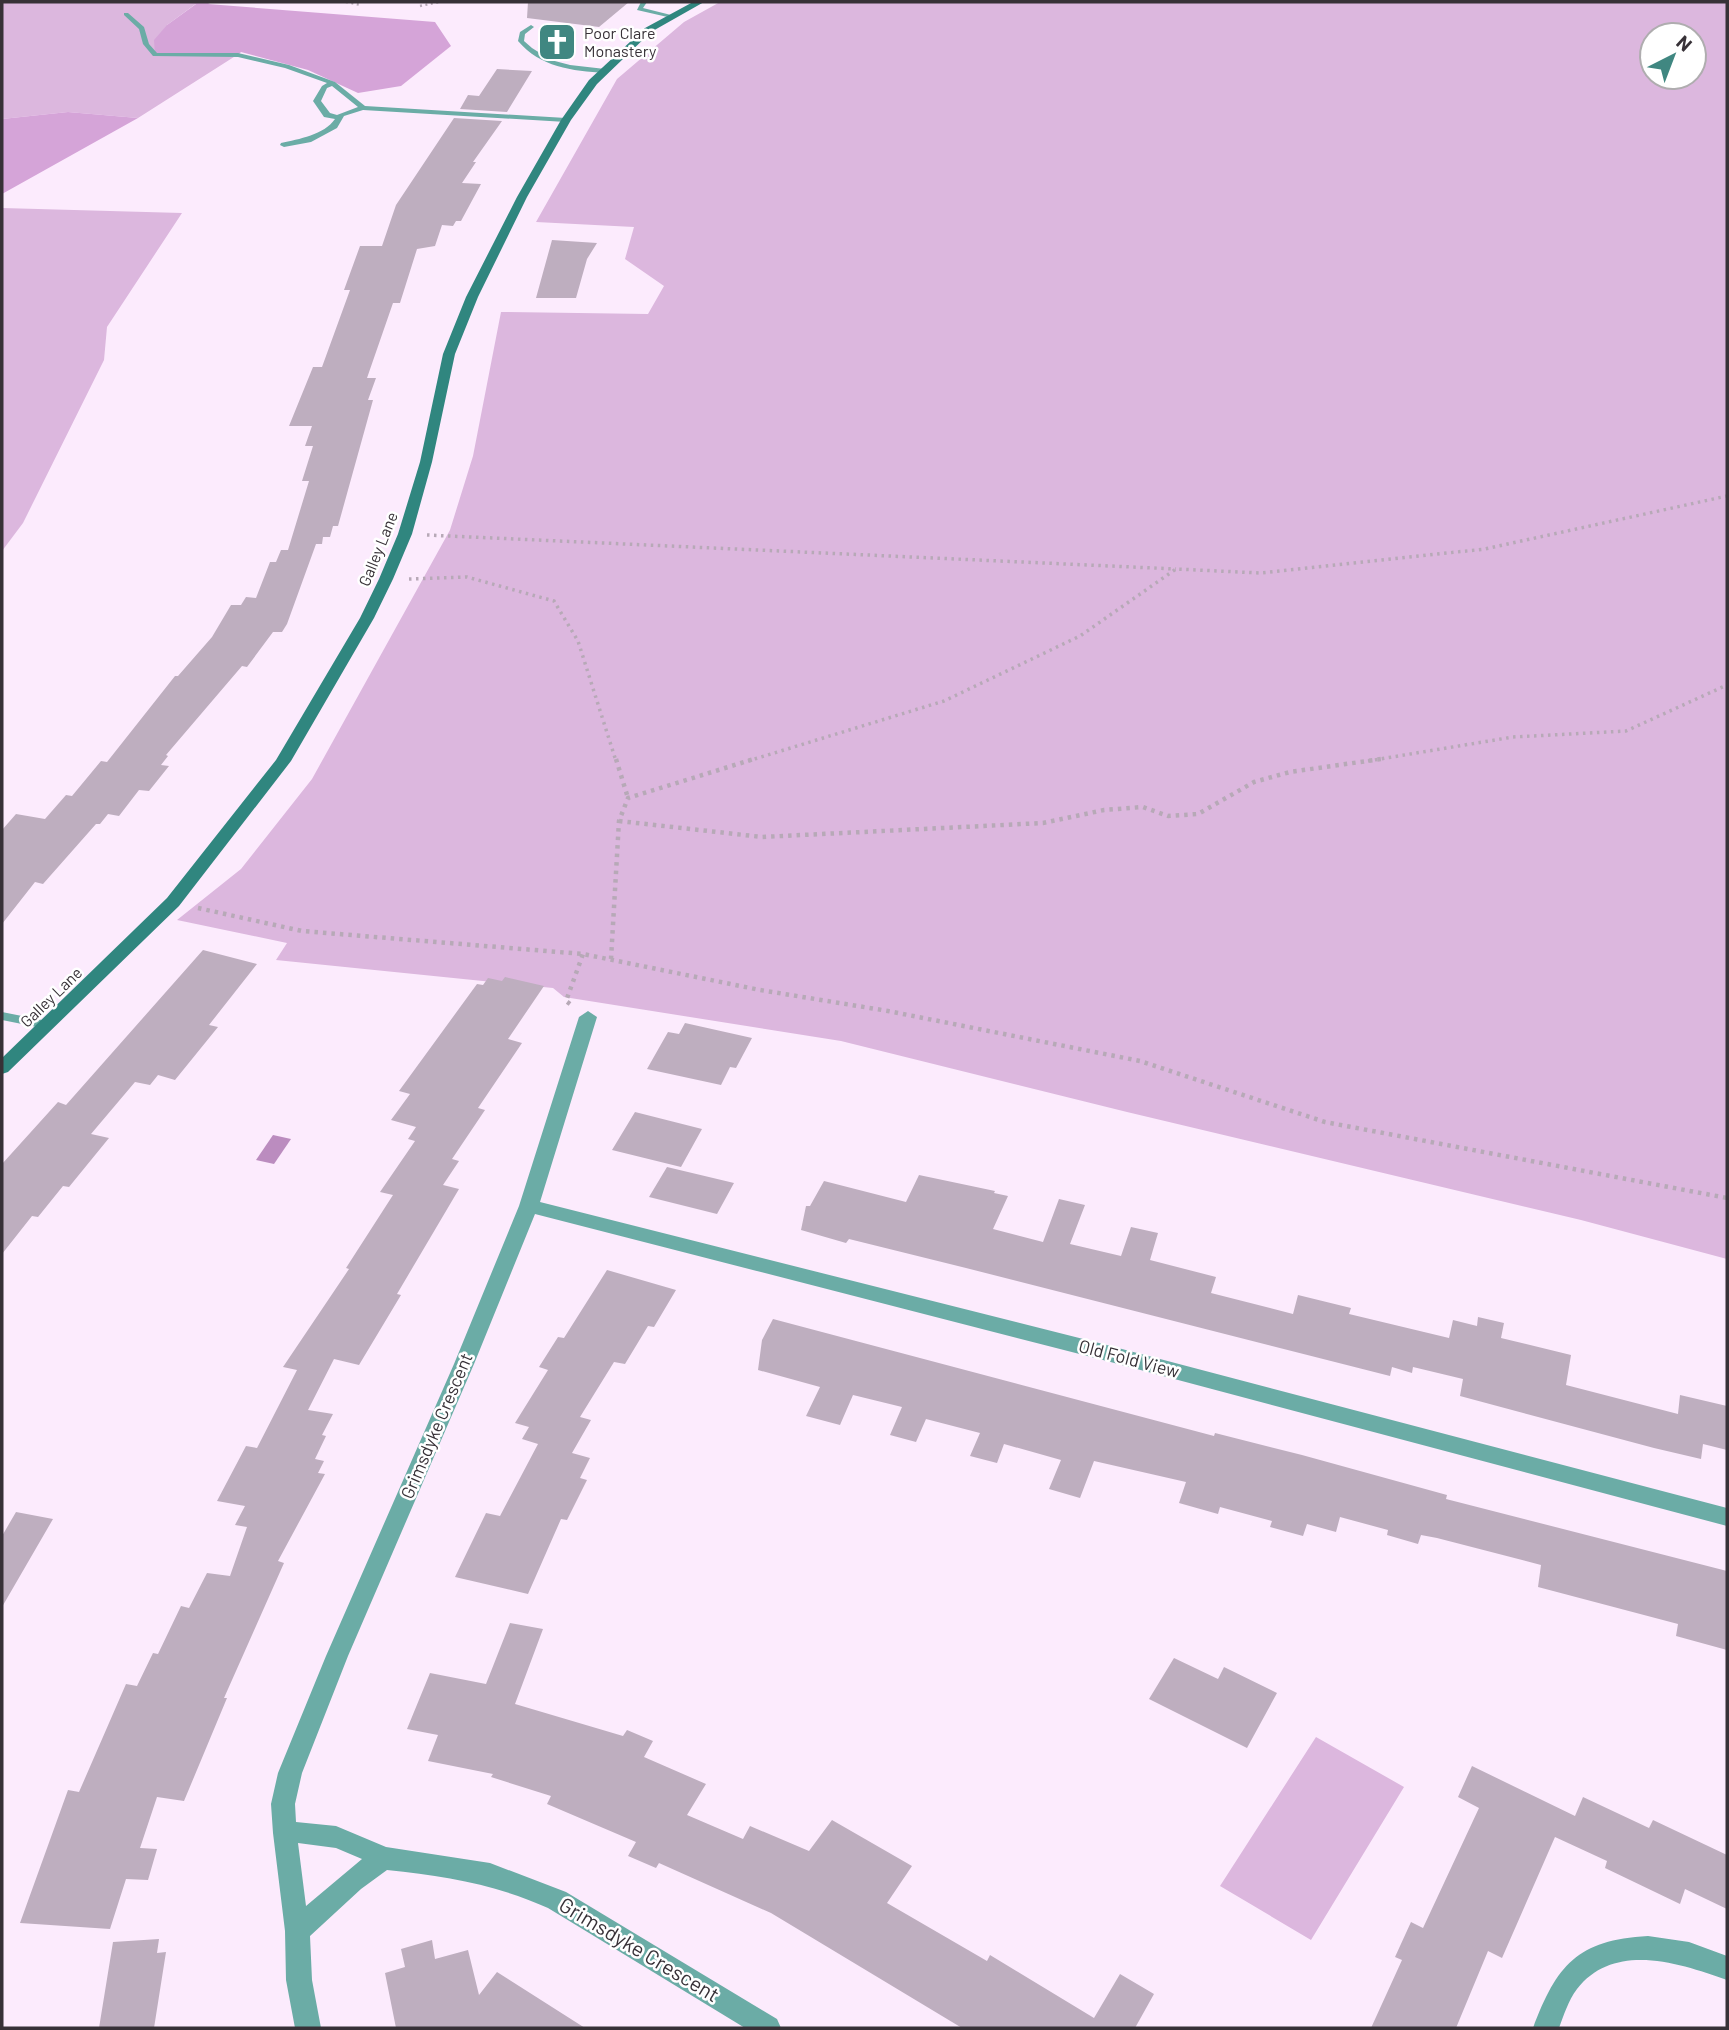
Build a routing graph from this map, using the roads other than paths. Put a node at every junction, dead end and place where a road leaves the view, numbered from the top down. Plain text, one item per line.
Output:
1 (644, 2) edge
2 (699, 2) edge
3 (126, 14) dead end
4 (672, 16) junction
5 (531, 27) dead end
6 (605, 72) junction
7 (332, 83) junction
8 (363, 107) junction
9 (339, 118) junction
10 (566, 120) junction
11 (284, 145) dead end
12 (2, 1016) edge
13 (588, 1017) road end
14 (47, 1025) junction
15 (2, 1068) edge
16 (529, 1206) junction
17 (1727, 1517) edge
18 (285, 1833) junction
19 (383, 1858) junction
20 (297, 1931) junction
21 (1727, 1968) edge
22 (308, 2028) edge
23 (768, 2028) edge
24 (1546, 2028) edge

1 - 4 lane
2 - 4 street, Galley Lane
3 - 7 lane
4 - 6 street, Galley Lane
5 - 6 lane
6 - 10 street, Galley Lane
7 - 8 lane
7 - 9 lane
8 - 9 lane
8 - 10 lane
9 - 11 lane
10 - 14 street, Galley Lane
12 - 14 lane
13 - 16 street, Grimsdyke Crescent
14 - 15 street, Galley Lane
16 - 17 street, Old Fold View
16 - 18 street, Grimsdyke Crescent
18 - 19 street, Grimsdyke Crescent
18 - 20 street, Grimsdyke Crescent
19 - 20 street
19 - 23 street, Grimsdyke Crescent
20 - 22 street, Grimsdyke Crescent
21 - 24 street

